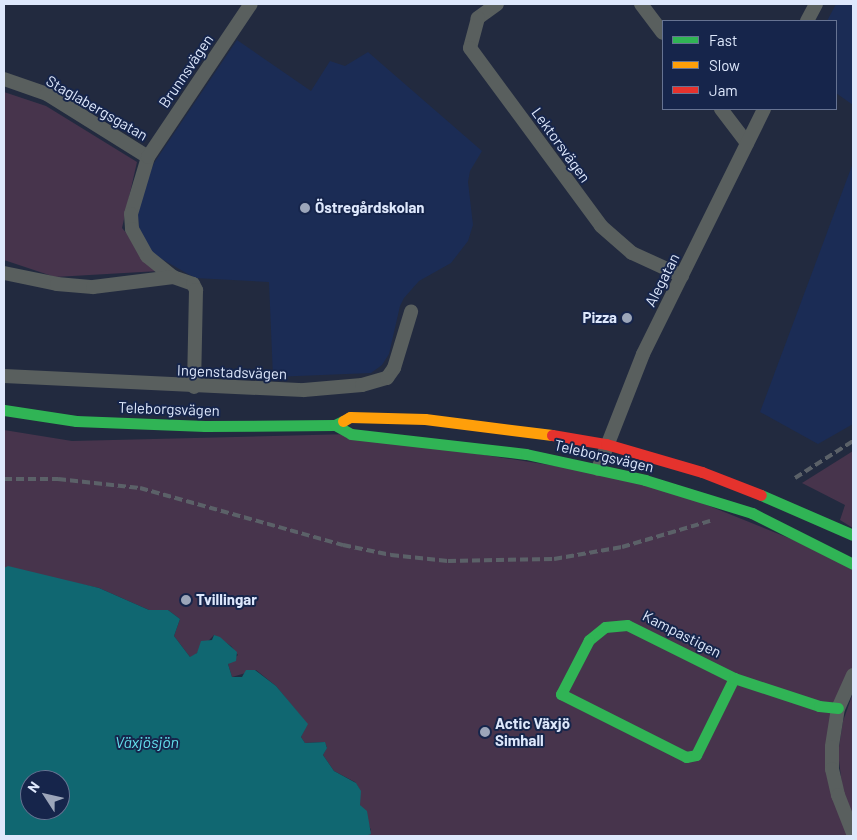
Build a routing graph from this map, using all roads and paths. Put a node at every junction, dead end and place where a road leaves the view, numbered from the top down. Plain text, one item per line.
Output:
1 (251, 4) edge
2 (497, 4) edge
3 (641, 4) edge
4 (816, 4) edge
5 (808, 20) edge
6 (662, 32) edge
7 (4, 80) edge
8 (722, 110) edge
9 (764, 110) edge
10 (747, 143) junction
11 (148, 157) junction
12 (4, 273) edge
13 (682, 276) junction
14 (173, 277) junction
15 (411, 312) dead end
16 (4, 376) edge
17 (194, 387) junction
18 (4, 410) edge
19 (335, 425) junction
20 (606, 444) junction
21 (598, 469) junction
22 (853, 535) edge
23 (853, 564) edge
24 (853, 662) edge
25 (734, 678) junction
26 (850, 680) edge
27 (838, 708) junction
28 (853, 833) edge

1 - 11 street, Brunnsvägen
2 - 13 street, Lektorsvägen
3 - 6 street
4 - 5 street
7 - 11 street, Staglabergsgatan
8 - 10 street
9 - 10 street, Alegatan
10 - 13 street, Alegatan
11 - 14 street, Staglabergsgatan
12 - 14 street
13 - 20 street, Alegatan
14 - 17 street, Staglabergsgatan
15 - 17 street, Ingenstadsvägen
16 - 17 street, Ingenstadsvägen
18 - 19 main road, Teleborgsvägen
19 - 20 main road, Teleborgsvägen
19 - 21 main road, Teleborgsvägen
20 - 21 street, Alegatan
20 - 22 main road, Teleborgsvägen
21 - 23 main road, Teleborgsvägen
24 - 26 street
25 - 25 main road, Kampastigen
25 - 27 main road, Kampastigen
26 - 27 street
27 - 28 street

